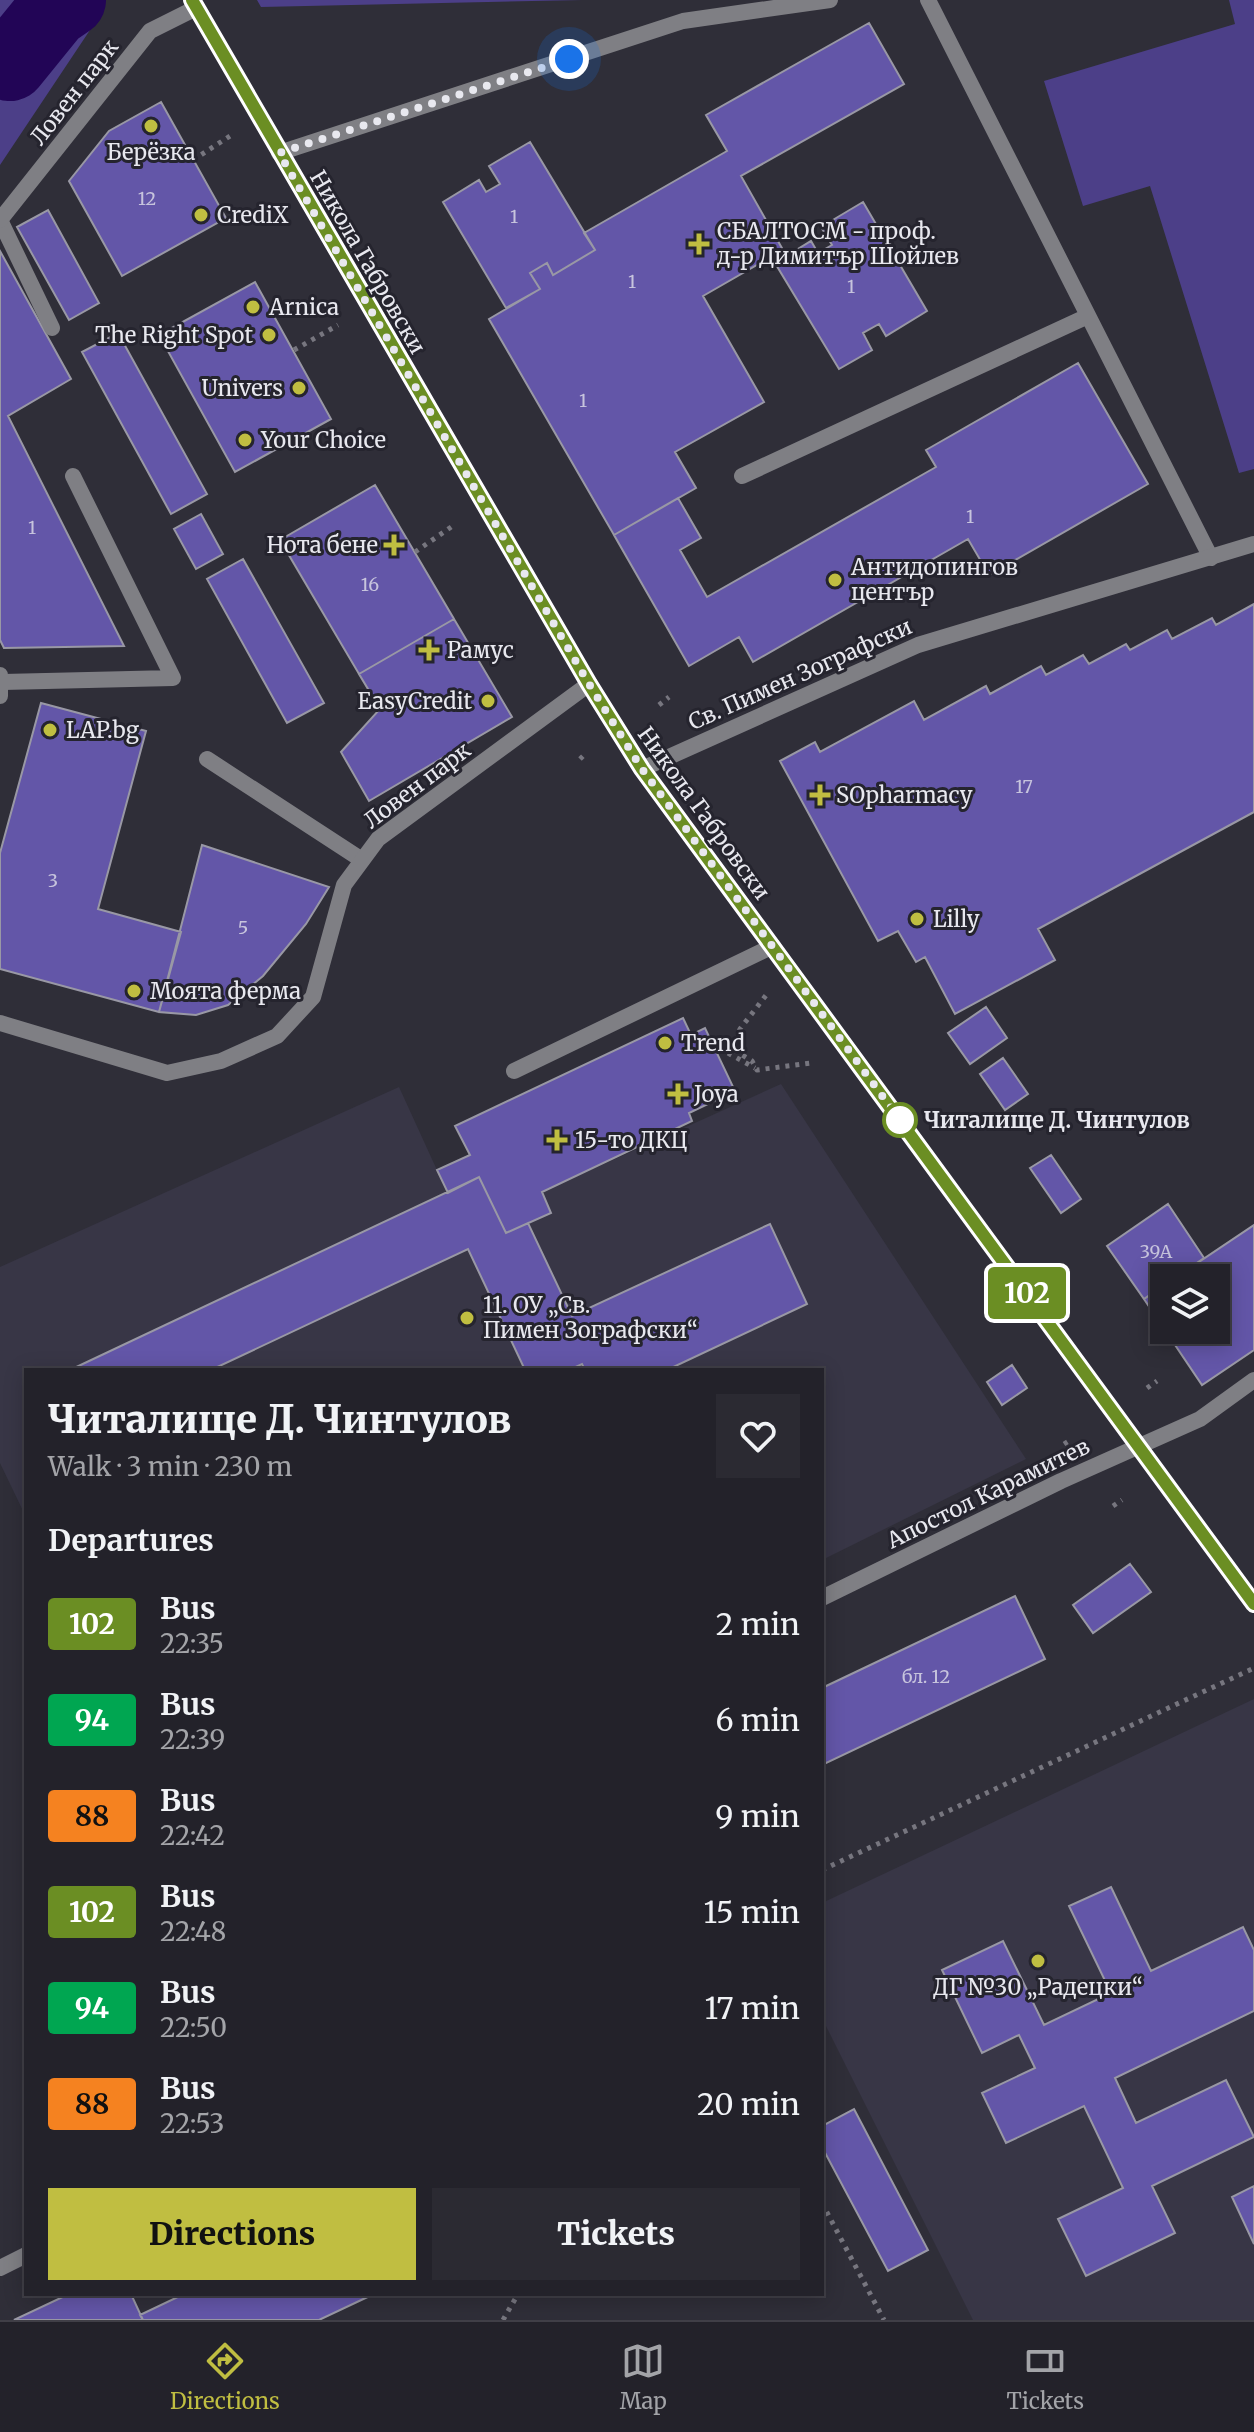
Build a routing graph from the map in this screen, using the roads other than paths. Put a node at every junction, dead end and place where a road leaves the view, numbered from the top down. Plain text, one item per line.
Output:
1 (830, 0) edge
2 (928, 0) edge
3 (194, 4) edge
4 (279, 153) junction
5 (0, 220) edge
6 (1088, 316) junction
7 (52, 328) dead end
8 (73, 476) dead end
9 (742, 476) dead end
10 (1254, 544) edge
11 (1211, 558) junction
12 (1, 684) edge
13 (589, 684) junction
14 (207, 759) dead end
15 (642, 769) junction
16 (362, 860) junction
17 (773, 946) junction
18 (0, 1023) edge
19 (514, 1071) dead end
20 (1254, 1380) edge
21 (1140, 1446) junction
22 (824, 1597) edge
23 (1254, 1604) edge
24 (24, 2256) edge
25 (0, 2268) edge

1 - 4 street
2 - 6 street
3 - 4 street, Никола Габровски
3 - 5 street, Ловен парк
4 - 13 street, Никола Габровски
5 - 7 street
6 - 9 street
6 - 11 street
8 - 12 street
10 - 11 street, Св. Пимен Зографски
11 - 15 street, Св. Пимен Зографски
13 - 15 street, Никола Габровски
13 - 16 street, Ловен парк
14 - 16 street
15 - 17 street, Никола Габровски
16 - 18 street, Ловен парк
17 - 19 street
17 - 21 street, Никола Габровски
20 - 21 street, Апостол Карамитев
21 - 22 street, Апостол Карамитев
21 - 23 street, Никола Габровски
24 - 25 street

